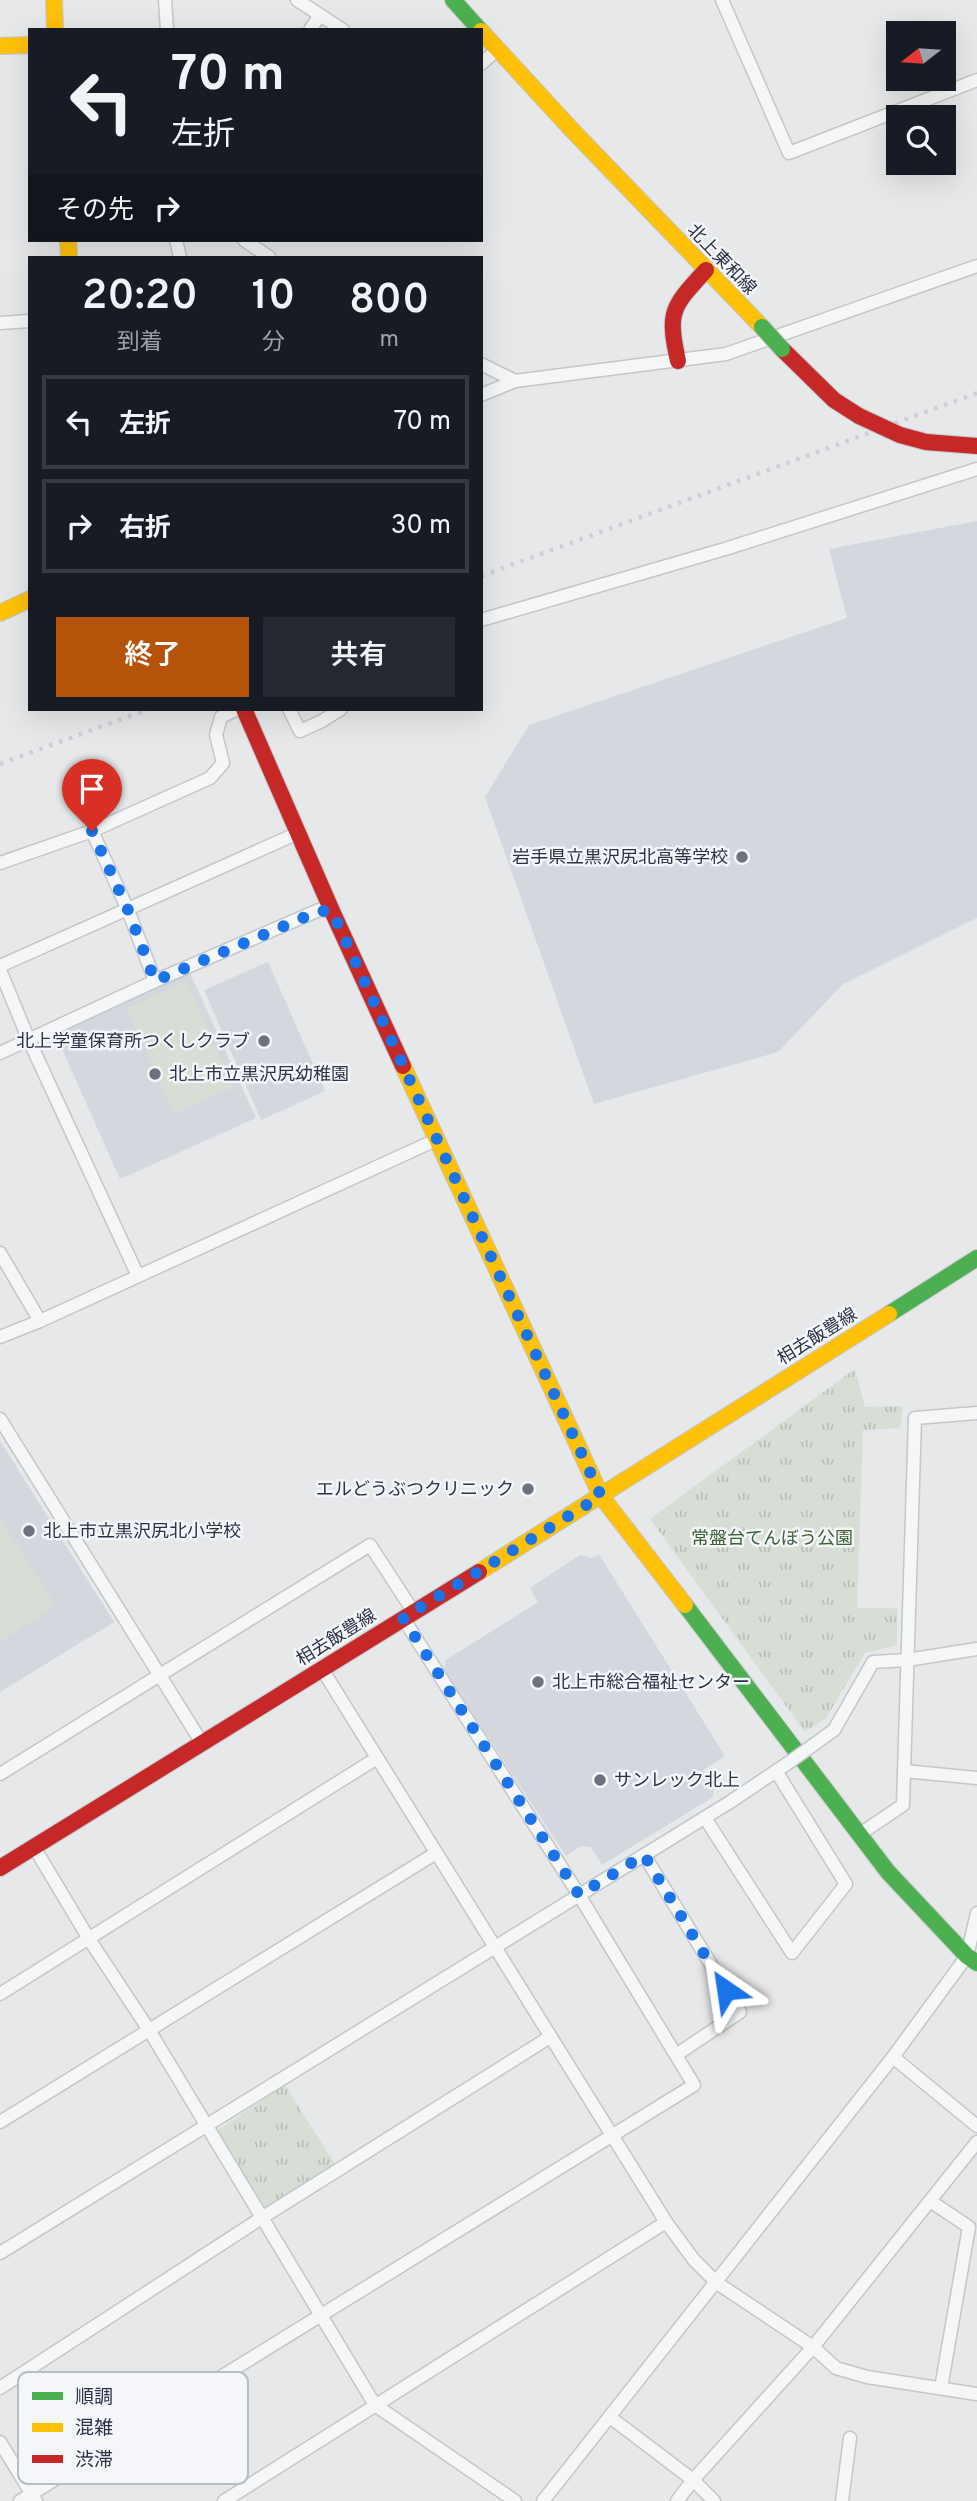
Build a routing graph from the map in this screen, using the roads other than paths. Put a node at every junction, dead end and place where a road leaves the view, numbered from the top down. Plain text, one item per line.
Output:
1 (54, 0) edge
2 (165, 0) edge
3 (297, 0) edge
4 (453, 0) edge
5 (722, 0) edge
6 (320, 15) junction
7 (55, 28) edge
8 (167, 28) edge
9 (311, 28) edge
10 (340, 28) edge
11 (479, 28) edge
12 (483, 32) edge
13 (28, 45) edge
14 (0, 46) edge
15 (498, 49) junction
16 (483, 62) edge
17 (977, 80) edge
18 (247, 242) edge
19 (267, 256) edge
20 (977, 266) edge
21 (706, 270) junction
22 (28, 321) edge
23 (0, 323) edge
24 (678, 361) junction
25 (483, 365) edge
26 (515, 381) junction
27 (483, 394) edge
28 (977, 446) edge
29 (977, 469) edge
30 (28, 600) edge
31 (0, 613) edge
32 (483, 619) edge
33 (290, 711) edge
34 (338, 711) edge
35 (243, 712) edge
36 (92, 831) junction
37 (298, 833) junction
38 (0, 863) edge
39 (128, 910) junction
40 (332, 911) junction
41 (0, 968) edge
42 (155, 981) junction
43 (28, 1038) junction
44 (0, 1053) edge
45 (438, 1139) junction
46 (0, 1253) edge
47 (977, 1258) edge
48 (138, 1276) junction
49 (40, 1321) junction
50 (0, 1337) edge
51 (977, 1413) edge
52 (0, 1419) edge
53 (601, 1496) junction
54 (408, 1615) junction
55 (977, 1649) edge
56 (907, 1660) junction
57 (322, 1669) junction
58 (160, 1675) junction
59 (202, 1743) junction
60 (377, 1758) junction
61 (776, 1771) junction
62 (904, 1771) junction
63 (0, 1774) edge
64 (977, 1778) edge
65 (705, 1818) junction
66 (860, 1834) junction
67 (34, 1847) junction
68 (436, 1853) junction
69 (644, 1855) junction
70 (0, 1868) edge
71 (579, 1895) junction
72 (977, 1913) edge
73 (89, 1939) junction
74 (494, 1948) junction
75 (972, 1960) edge
76 (0, 1994) edge
77 (149, 2030) junction
78 (550, 2037) junction
79 (676, 2054) junction
80 (893, 2057) junction
81 (0, 2122) edge
82 (207, 2125) junction
83 (977, 2126) edge
84 (612, 2134) junction
85 (977, 2142) edge
86 (930, 2201) junction
87 (263, 2217) junction
88 (666, 2222) junction
89 (0, 2253) edge
90 (717, 2283) junction
91 (320, 2314) junction
92 (813, 2347) junction
93 (25, 2372) edge
94 (229, 2372) edge
95 (18, 2376) edge
96 (0, 2388) edge
97 (941, 2388) junction
98 (977, 2394) edge
99 (375, 2405) junction
100 (610, 2417) junction
101 (850, 2438) dead end
102 (2, 2451) edge
103 (18, 2478) edge
104 (694, 2480) junction
105 (54, 2484) edge
106 (30, 2499) edge
107 (225, 2501) edge
108 (515, 2501) edge
109 (543, 2501) edge
110 (677, 2501) edge
111 (714, 2501) edge
112 (842, 2501) edge

1 - 7 main road
2 - 8 street
3 - 6 street
4 - 11 main road, 北上東和線
5 - 17 street
6 - 9 street
6 - 10 street
12 - 15 main road, 北上東和線
13 - 14 main road
15 - 16 street
15 - 21 main road, 北上東和線
18 - 19 street
20 - 24 street
21 - 24 main road
21 - 28 main road, 北上東和線, bridge
22 - 23 street
24 - 26 street
25 - 26 street
26 - 27 street
29 - 32 street
30 - 31 main road
33 - 34 street
35 - 36 street
35 - 37 main road
36 - 38 street
36 - 39 street
37 - 39 street
37 - 40 main road
39 - 41 street
39 - 42 street
40 - 42 street
40 - 45 main road
41 - 43 street
42 - 43 street
43 - 44 street
43 - 48 street
45 - 48 street
45 - 53 main road
46 - 49 street
47 - 53 main road, 相去飯豊線
48 - 49 street
49 - 50 street
51 - 56 street
52 - 58 street
53 - 54 main road, 相去飯豊線
53 - 66 main road
54 - 57 main road, 相去飯豊線
54 - 58 street
54 - 71 street
55 - 56 street
56 - 61 street, bridge
56 - 62 street
57 - 59 main road, 相去飯豊線
57 - 60 street
58 - 59 street
58 - 63 street
59 - 67 main road, 相去飯豊線
60 - 68 street
60 - 73 street
61 - 65 street
61 - 65 street
62 - 64 street
62 - 66 street
65 - 69 street
66 - 75 main road
67 - 70 main road, 相去飯豊線
67 - 73 street
68 - 74 street
68 - 77 street
69 - 71 street
69 - 79 street
71 - 74 street
71 - 79 street
72 - 75 street
73 - 76 street
73 - 77 street
74 - 78 street
74 - 82 street
75 - 80 street
77 - 81 street
77 - 82 street
78 - 84 street
78 - 87 street
79 - 84 street
80 - 83 street
80 - 90 street
82 - 87 street
82 - 89 street
84 - 88 street
84 - 91 street
85 - 86 street
86 - 92 street
86 - 97 street
87 - 91 street
87 - 93 street
88 - 90 street
88 - 99 street
90 - 92 street
90 - 100 street
91 - 94 street
91 - 99 street
92 - 97 street
92 - 104 street
95 - 96 street
97 - 98 street
99 - 107 street
99 - 108 street
100 - 104 street
100 - 109 street
101 - 112 street
102 - 103 street
104 - 110 street
104 - 111 street
105 - 106 street

